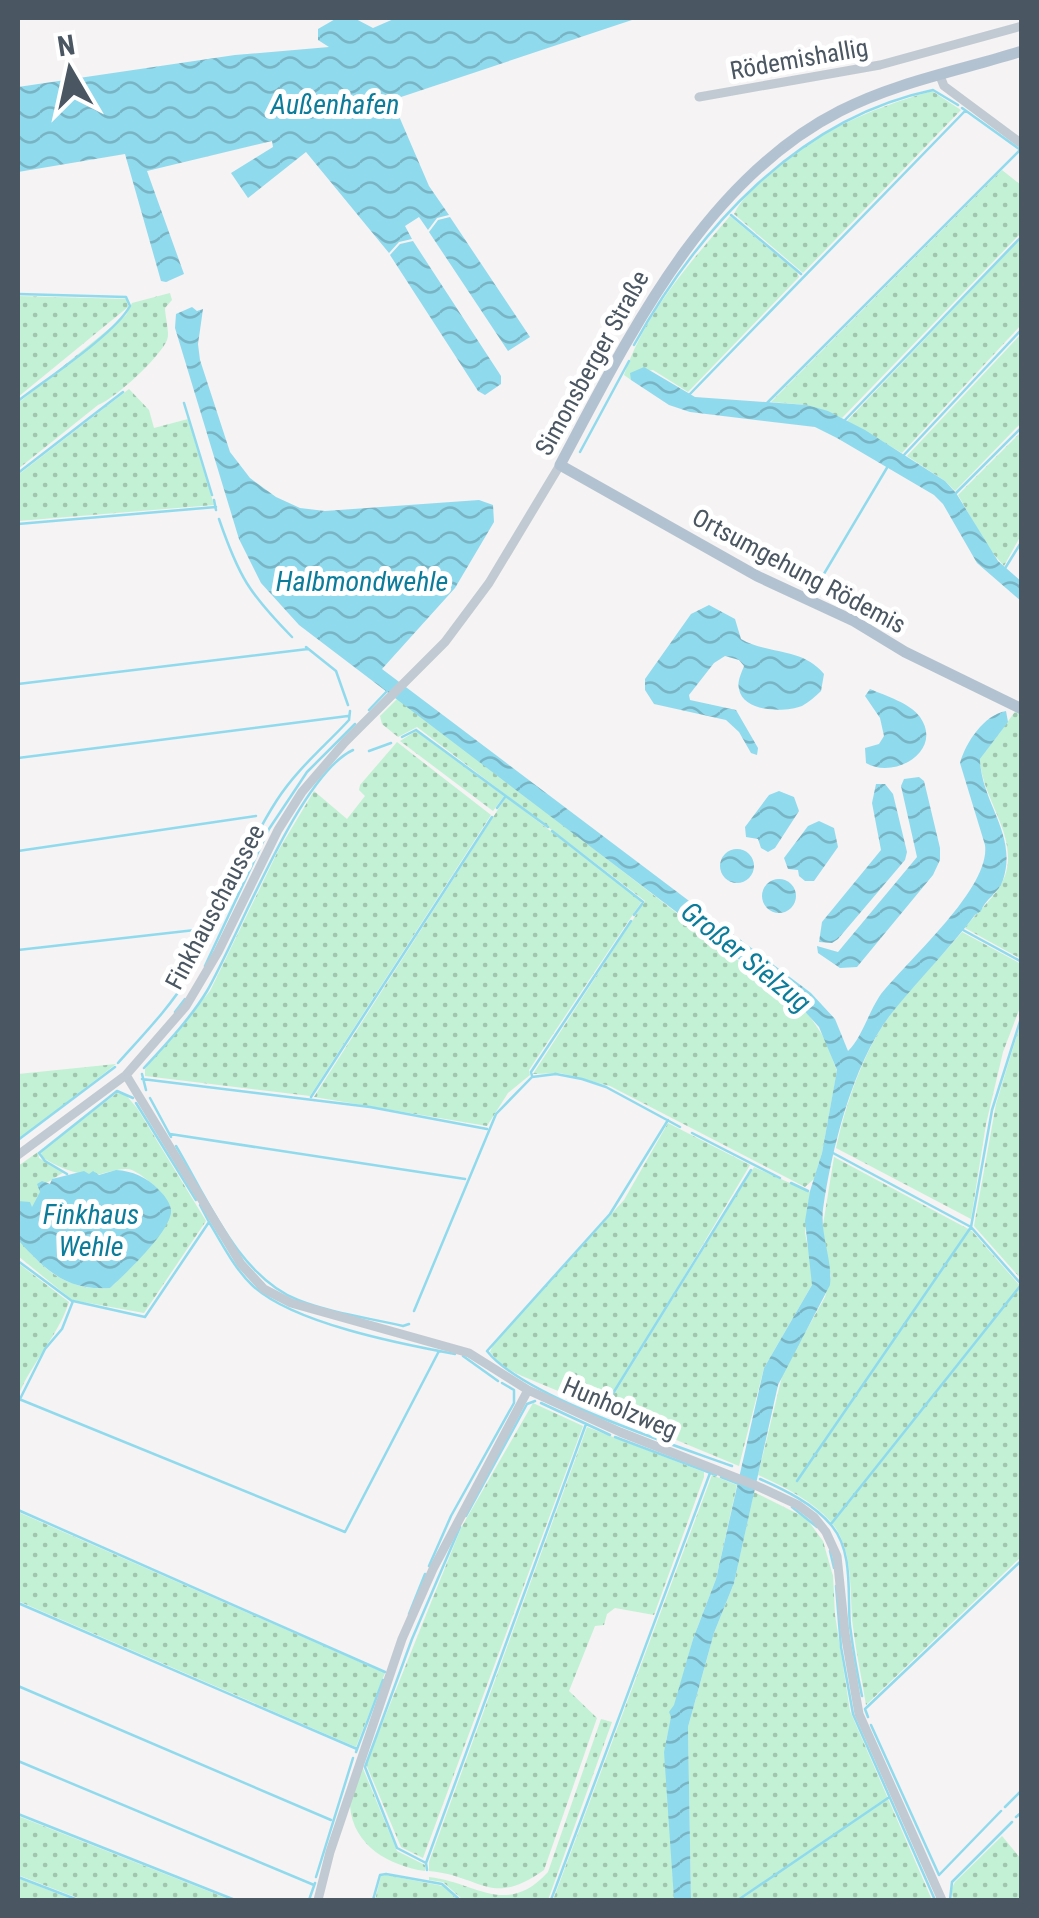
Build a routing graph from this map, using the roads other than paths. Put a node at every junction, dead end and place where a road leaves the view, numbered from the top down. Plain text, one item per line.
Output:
1 (1022, 26) edge
2 (1022, 50) edge
3 (940, 76) junction
4 (699, 97) dead end
5 (1022, 144) edge
6 (560, 465) junction
7 (387, 702) joint
8 (1022, 709) edge
9 (126, 1075) junction
10 (18, 1155) edge
11 (528, 1390) junction
12 (318, 1900) edge
13 (942, 1900) edge

1 - 4 street, Rödemishallig
2 - 3 main road, Simonsberger Straße
3 - 5 street
3 - 6 main road, Simonsberger Straße
6 - 7 street, Simonsberger Straße
6 - 8 main road, Ortsumgehung Rödemis
7 - 9 street, Finkhauschaussee
9 - 10 street, Finkhauschaussee
9 - 11 street, Hunholzweg
11 - 12 street
11 - 13 street, Hunholzweg

